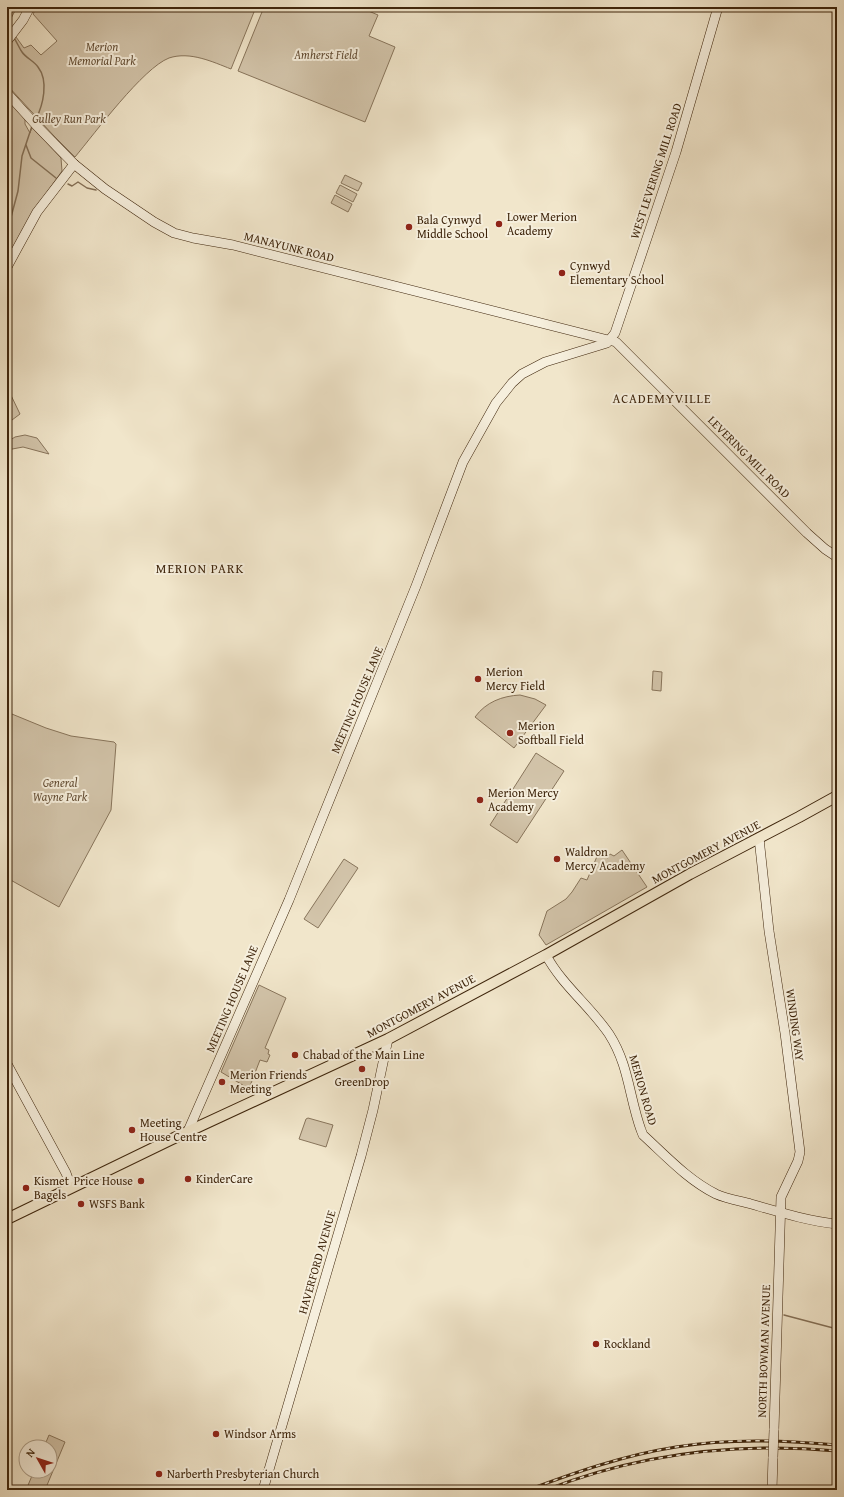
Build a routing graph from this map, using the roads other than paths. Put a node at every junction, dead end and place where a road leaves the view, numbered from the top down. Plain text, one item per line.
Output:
1 (30, 7) edge
2 (718, 7) edge
3 (10, 37) edge
4 (7, 93) edge
5 (74, 164) junction
6 (7, 267) edge
7 (610, 340) junction
8 (837, 556) edge
9 (837, 796) edge
10 (759, 838) junction
11 (546, 955) junction
12 (388, 1039) junction
13 (7, 1064) edge
14 (188, 1131) junction
15 (71, 1187) junction
16 (780, 1212) junction
17 (7, 1219) edge
18 (837, 1224) edge
19 (263, 1490) edge
20 (772, 1490) edge

1 - 3 street
2 - 7 street, WEST LEVERING MILL ROAD
4 - 5 street, MANAYUNK ROAD
5 - 6 street
5 - 7 street, MANAYUNK ROAD
7 - 8 street, LEVERING MILL ROAD
7 - 14 street, MEETING HOUSE LANE
9 - 10 main road, MONTGOMERY AVENUE
10 - 11 main road, MONTGOMERY AVENUE
10 - 16 street, WINDING WAY
11 - 12 main road, MONTGOMERY AVENUE
11 - 16 street, MERION ROAD
12 - 14 main road, MONTGOMERY AVENUE
12 - 19 street, HAVERFORD AVENUE
13 - 15 street
14 - 15 main road, MONTGOMERY AVENUE
15 - 17 main road, MONTGOMERY AVENUE
16 - 18 street, MERION ROAD
16 - 20 street, NORTH BOWMAN AVENUE, bridge

